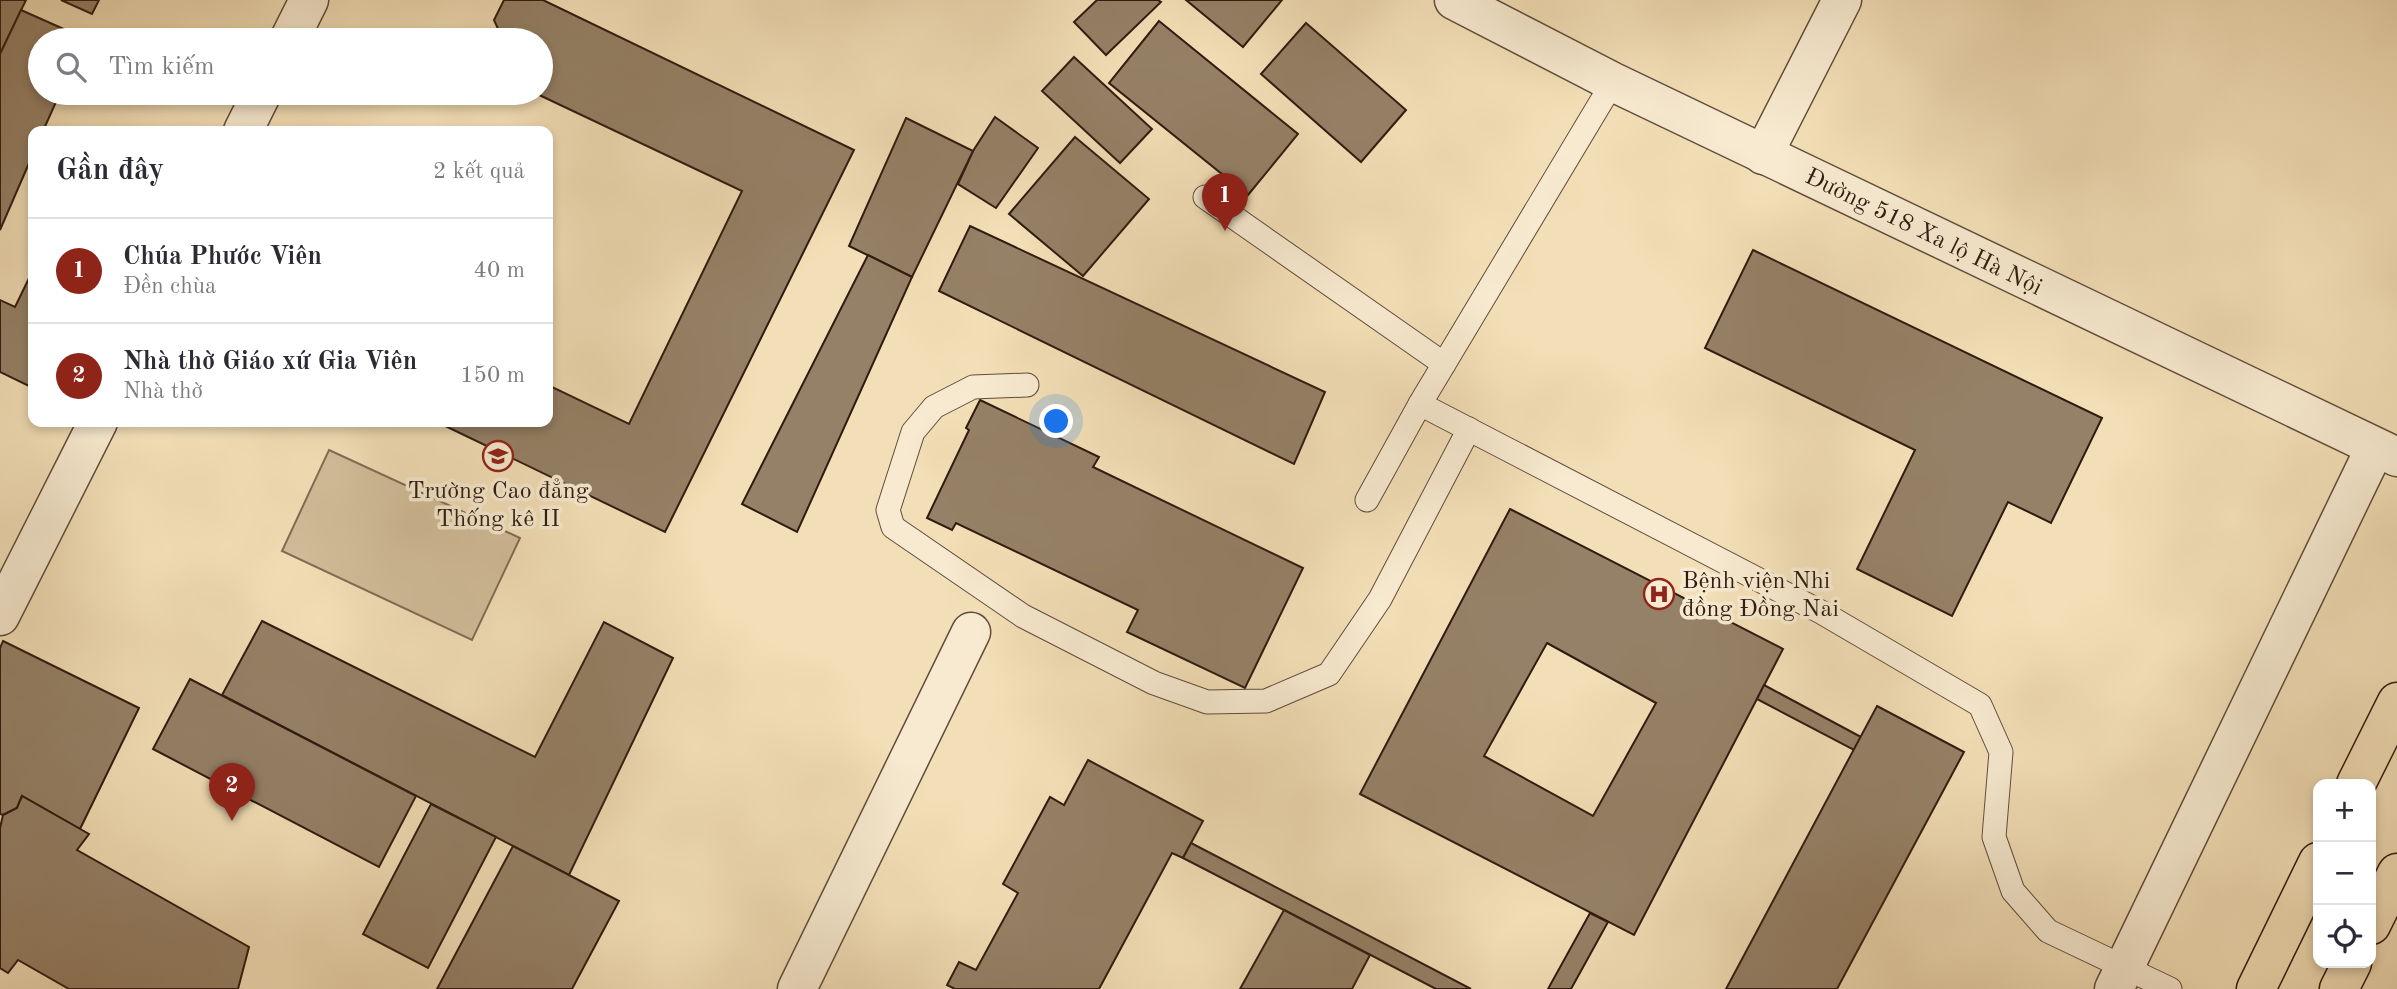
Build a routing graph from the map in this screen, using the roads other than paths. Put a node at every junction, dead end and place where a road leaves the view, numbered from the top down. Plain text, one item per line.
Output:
1 (309, 0) edge
2 (1454, 0) edge
3 (1842, 0) edge
4 (295, 28) edge
5 (1613, 82) junction
6 (256, 105) edge
7 (246, 126) edge
8 (1763, 155) junction
9 (1205, 197) dead end
10 (1444, 364) junction
11 (1027, 385) dead end
12 (1420, 404) junction
13 (95, 427) edge
14 (1469, 429) junction
15 (2386, 452) edge
16 (1367, 500) dead end
17 (0, 616) edge
18 (971, 632) dead end
19 (2397, 702) edge
20 (2359, 779) edge
21 (2313, 872) edge
22 (2397, 873) edge
23 (2376, 915) edge
24 (2350, 968) edge
25 (2119, 978) edge
26 (797, 989) edge
27 (2170, 989) edge
28 (2256, 989) edge
29 (2339, 989) edge

1 - 4 street
2 - 5 street, Đường 518 Xa lộ Hà Nội
3 - 8 street
5 - 8 street, Đường 518 Xa lộ Hà Nội
5 - 10 lane
6 - 7 street
8 - 15 street, Đường 518 Xa lộ Hà Nội
9 - 10 lane
10 - 12 lane
11 - 14 lane
12 - 14 lane
12 - 16 lane
13 - 17 street
14 - 25 lane
15 - 25 street
18 - 26 street
19 - 20 highway
21 - 28 highway
22 - 23 highway
24 - 29 highway
25 - 27 lane

